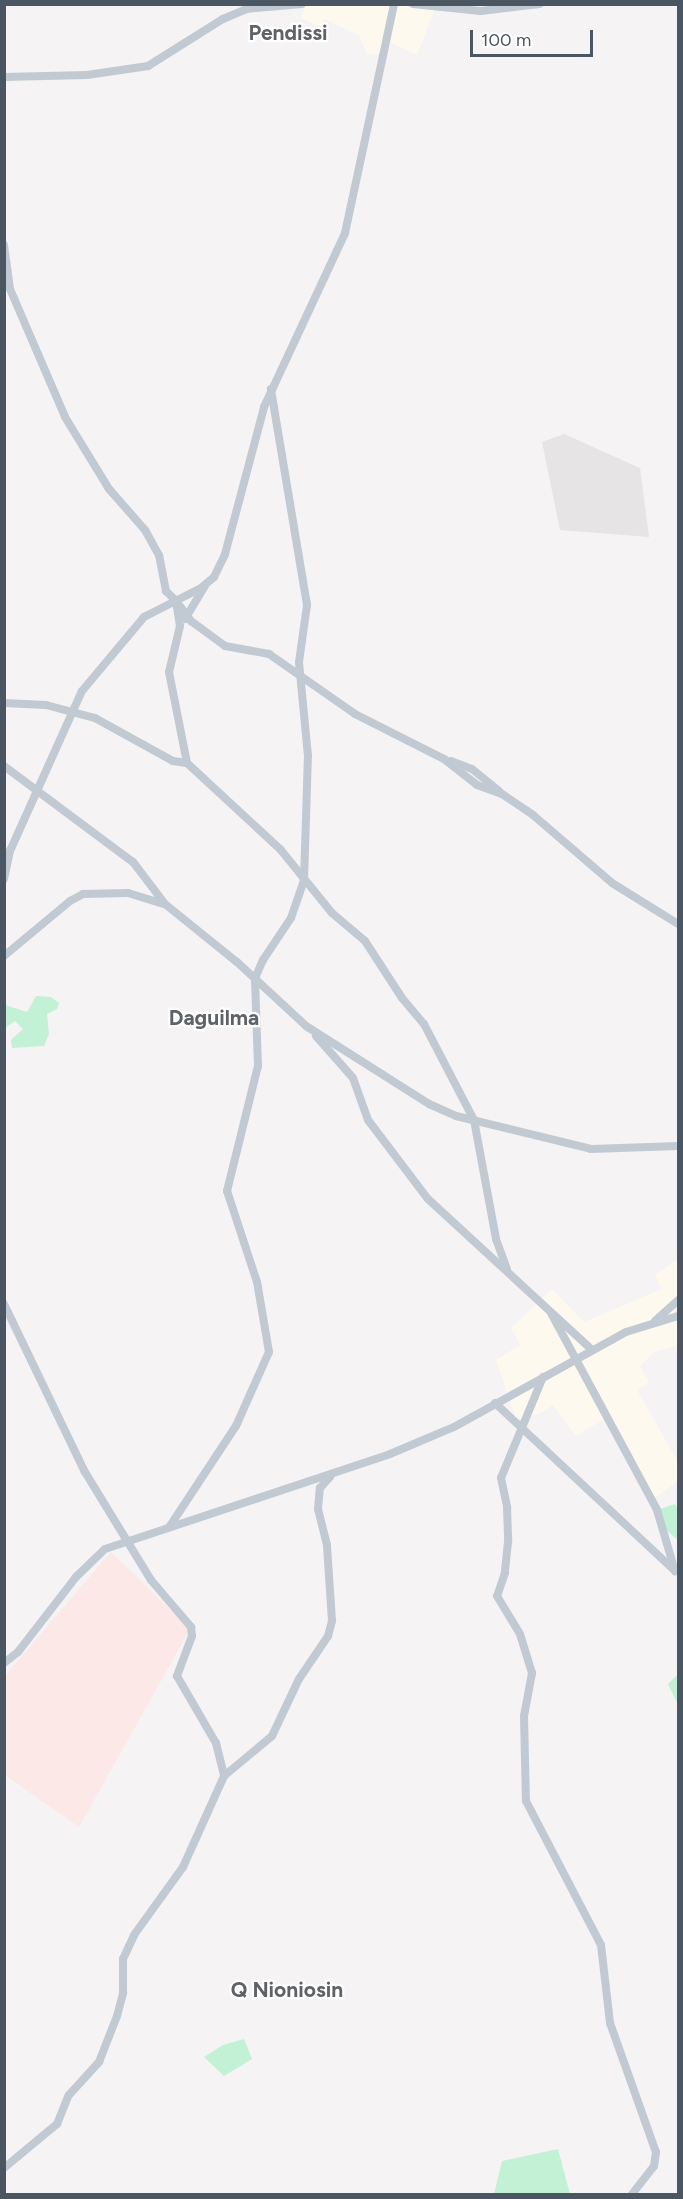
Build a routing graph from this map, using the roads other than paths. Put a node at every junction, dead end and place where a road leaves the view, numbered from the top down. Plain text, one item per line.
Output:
1 (302, 4) edge
2 (394, 4) edge
3 (413, 4) edge
4 (540, 4) edge
5 (4, 77) edge
6 (4, 245) edge
7 (271, 389) junction
8 (207, 583) junction
9 (176, 601) junction
10 (187, 615) junction
11 (178, 634) junction
12 (300, 675) junction
13 (4, 701) edge
14 (75, 711) junction
15 (187, 764) junction
16 (4, 766) edge
17 (38, 790) junction
18 (4, 879) edge
19 (304, 881) junction
20 (165, 904) junction
21 (678, 924) edge
22 (4, 956) edge
23 (255, 978) junction
24 (306, 1026) junction
25 (474, 1120) junction
26 (678, 1146) edge
27 (507, 1269) junction
28 (678, 1300) edge
29 (4, 1304) edge
30 (548, 1306) junction
31 (678, 1316) edge
32 (651, 1324) junction
33 (592, 1350) junction
34 (574, 1359) junction
35 (543, 1377) junction
36 (495, 1403) junction
37 (521, 1426) junction
38 (330, 1477) junction
39 (170, 1526) junction
40 (126, 1540) junction
41 (677, 1572) edge
42 (4, 1663) edge
43 (224, 1776) junction
44 (4, 2168) edge
45 (632, 2194) edge

1 - 5 street
2 - 7 street
3 - 4 street
6 - 9 street
7 - 8 street
7 - 12 street
8 - 9 street
8 - 10 street
9 - 10 street
9 - 11 street
9 - 14 street
10 - 11 street
10 - 12 street
11 - 15 street
12 - 19 street
12 - 21 street
13 - 14 street
14 - 15 street
14 - 17 street
15 - 19 street
16 - 17 street
17 - 18 street
17 - 20 street
19 - 23 street
19 - 25 street
20 - 22 street
20 - 23 street
23 - 24 street
23 - 39 street
24 - 25 street
24 - 27 street
25 - 26 street
25 - 27 street
27 - 30 street
28 - 32 street
29 - 40 street
30 - 33 street
30 - 34 street
31 - 32 street
32 - 33 street
33 - 34 street
34 - 35 street
34 - 41 street
35 - 36 street
35 - 37 street
36 - 37 street
36 - 38 street
37 - 41 street
37 - 45 street
38 - 39 street
38 - 43 street
39 - 40 street
40 - 42 street
40 - 43 street
43 - 44 street

